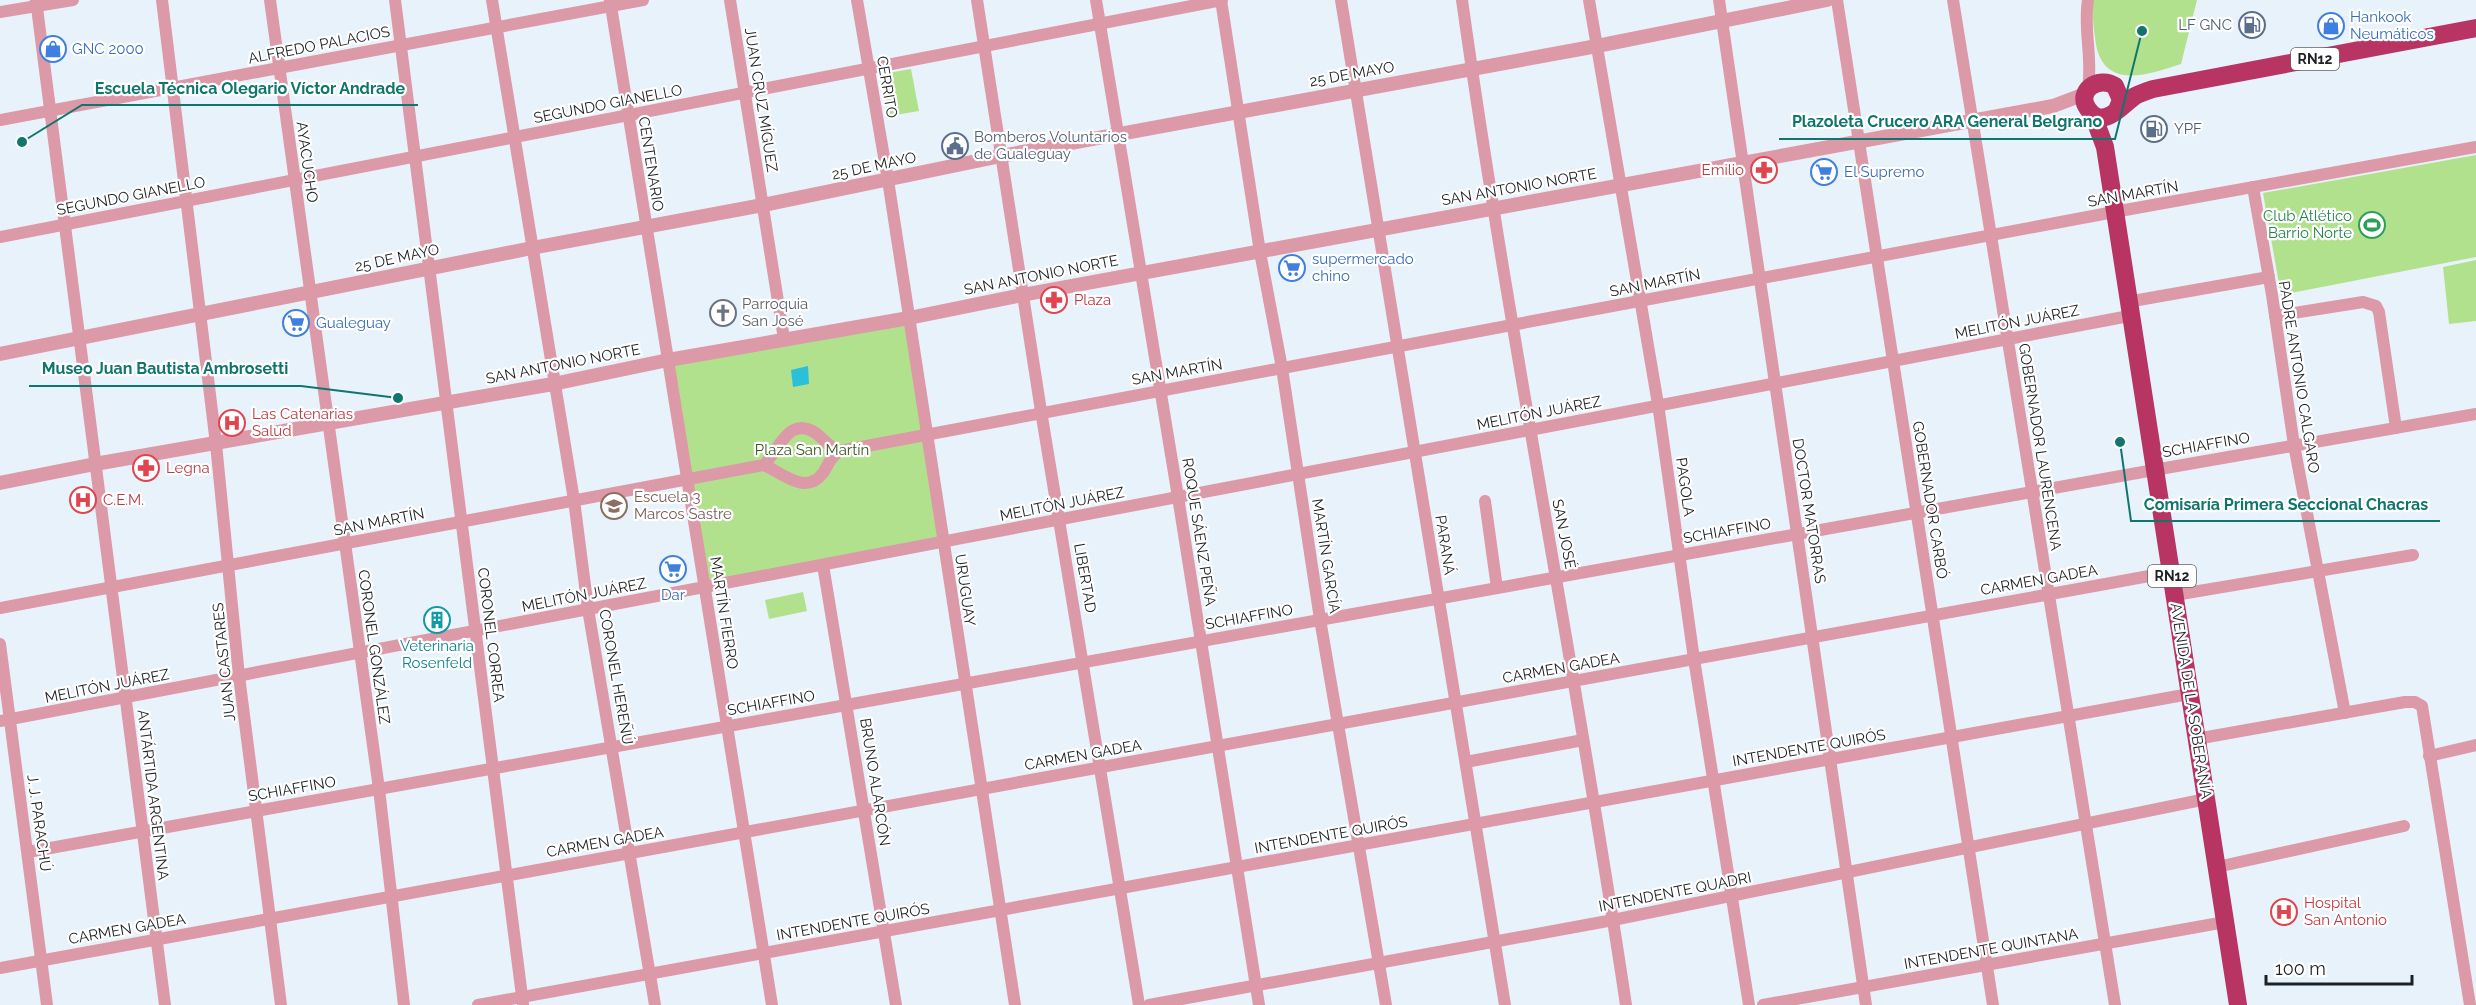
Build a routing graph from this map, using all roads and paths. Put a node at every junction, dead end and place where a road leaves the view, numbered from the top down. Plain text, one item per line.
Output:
1 (73, 0) edge
2 (162, 0) edge
3 (270, 0) edge
4 (395, 0) edge
5 (492, 0) edge
6 (643, 0) edge
7 (730, 0) edge
8 (857, 0) edge
9 (977, 0) edge
10 (1096, 0) edge
11 (1222, 0) edge
12 (1341, 0) edge
13 (1462, 0) edge
14 (1589, 0) edge
15 (1719, 0) edge
16 (1827, 0) edge
17 (1837, 0) edge
18 (1953, 0) edge
19 (2088, 0) edge
20 (36, 3) edge
21 (610, 3) edge
22 (0, 12) edge
23 (1723, 21) junction
24 (1100, 24) junction
25 (497, 27) junction
26 (2476, 28) edge
27 (2087, 39) junction
28 (401, 45) junction
29 (984, 46) junction
30 (1597, 46) junction
31 (280, 68) junction
32 (869, 69) junction
33 (1471, 70) junction
34 (2112, 84) junction
35 (175, 88) junction
36 (2153, 89) junction
37 (1356, 91) junction
38 (2087, 91) junction
39 (744, 93) junction
40 (51, 111) junction
41 (1239, 111) junction
42 (2115, 112) junction
43 (628, 115) junction
44 (2093, 115) junction
45 (0, 120) edge
46 (1973, 121) junction
47 (1119, 135) junction
48 (513, 137) junction
49 (1859, 141) junction
50 (2105, 147) junction
51 (2476, 147) edge
52 (415, 156) junction
53 (1001, 156) junction
54 (1743, 163) junction
55 (294, 180) junction
56 (888, 180) junction
57 (1620, 186) junction
58 (2253, 187) junction
59 (188, 200) junction
60 (763, 205) junction
61 (1493, 209) junction
62 (2114, 212) junction
63 (66, 224) junction
64 (646, 226) junction
65 (1379, 230) junction
66 (1992, 235) junction
67 (0, 237) edge
68 (532, 248) junction
69 (1260, 252) junction
70 (1877, 256) junction
71 (430, 268) junction
72 (1141, 273) junction
73 (2268, 277) junction
74 (1761, 278) junction
75 (310, 293) junction
76 (1022, 295) junction
77 (1640, 301) junction
78 (2128, 309) junction
79 (201, 315) junction
80 (2275, 316) junction
81 (909, 318) junction
82 (1513, 325) junction
83 (81, 339) junction
84 (784, 339) junction
85 (2008, 339) junction
86 (1398, 346) junction
87 (0, 354) edge
88 (668, 360) junction
89 (1892, 361) junction
90 (1282, 368) junction
91 (1774, 383) junction
92 (553, 384) junction
93 (1161, 391) junction
94 (447, 402) junction
95 (1658, 404) junction
96 (1041, 411) junction
97 (2476, 414) edge
98 (328, 423) junction
99 (2396, 428) junction
100 (1529, 430) junction
101 (927, 434) junction
102 (216, 444) junction
103 (2294, 445) junction
104 (840, 451) junction
105 (1415, 452) junction
106 (95, 464) junction
107 (764, 465) junction
108 (2154, 470) junction
109 (1298, 474) junction
110 (687, 479) junction
111 (0, 483) edge
112 (2032, 492) junction
113 (1178, 497) junction
114 (574, 500) junction
115 (1485, 501) dead end
116 (1917, 512) junction
117 (1060, 520) junction
118 (462, 522) junction
119 (1798, 534) junction
120 (943, 542) junction
121 (345, 543) junction
122 (1680, 555) junction
123 (2413, 555) dead end
124 (229, 565) junction
125 (823, 565) junction
126 (2317, 570) junction
127 (2171, 572) junction
128 (1557, 577) junction
129 (112, 587) junction
130 (704, 587) junction
131 (1497, 588) junction
132 (2049, 594) junction
133 (2175, 595) junction
134 (1439, 598) junction
135 (0, 608) edge
136 (588, 609) junction
137 (1933, 615) junction
138 (1320, 620) junction
139 (476, 631) junction
140 (1812, 637) junction
141 (1201, 641) junction
142 (0, 644) edge
143 (360, 653) junction
144 (1694, 659) junction
145 (1084, 662) junction
146 (239, 676) junction
147 (1574, 681) junction
148 (964, 683) junction
149 (2189, 694) junction
150 (126, 697) junction
151 (1456, 702) junction
152 (847, 704) junction
153 (2345, 713) junction
154 (2068, 716) junction
155 (5, 720) edge
156 (1338, 724) junction
157 (727, 726) junction
158 (1952, 737) junction
159 (2196, 739) junction
160 (1583, 740) junction
161 (2476, 745) edge
162 (1218, 746) junction
163 (612, 747) junction
164 (2429, 756) junction
165 (1830, 759) junction
166 (1466, 762) junction
167 (1101, 767) junction
168 (493, 768) junction
169 (1713, 781) junction
170 (379, 789) junction
171 (980, 789) junction
172 (2206, 799) junction
173 (1593, 802) junction
174 (258, 810) junction
175 (864, 810) junction
176 (1476, 824) junction
177 (2086, 824) junction
178 (2404, 826) dead end
179 (142, 831) junction
180 (744, 832) junction
181 (1359, 845) junction
182 (1969, 848) junction
183 (28, 852) junction
184 (630, 853) junction
185 (1237, 867) junction
186 (2217, 867) junction
187 (1847, 872) junction
188 (506, 876) junction
189 (1120, 888) junction
190 (392, 896) junction
191 (1732, 896) junction
192 (1000, 910) junction
193 (271, 918) junction
194 (1613, 920) junction
195 (2225, 922) junction
196 (884, 931) junction
197 (156, 939) junction
198 (1495, 941) junction
199 (2105, 944) junction
200 (764, 953) junction
201 (41, 960) junction
202 (1379, 963) junction
203 (1987, 965) junction
204 (0, 968) edge
205 (650, 974) junction
206 (1256, 986) junction
207 (1863, 987) junction
208 (523, 1001) edge
209 (47, 1005) edge
210 (165, 1005) edge
211 (281, 1005) edge
212 (404, 1005) edge
213 (478, 1005) edge
214 (655, 1005) edge
215 (772, 1005) edge
216 (896, 1005) edge
217 (1015, 1005) edge
218 (1139, 1005) edge
219 (1149, 1005) edge
220 (1259, 1005) edge
221 (1386, 1005) edge
222 (1505, 1005) edge
223 (1626, 1005) edge
224 (1749, 1005) edge
225 (1763, 1005) edge
226 (1866, 1005) edge
227 (1993, 1005) edge
228 (2115, 1005) edge
229 (2238, 1005) edge
230 (2470, 1005) edge

1 - 20 street
2 - 35 street, JUAN CASTARES
3 - 31 street, AYACUCHO
4 - 28 street, CORONEL CORREA
5 - 25 street, CORONEL HEREÑÚ
6 - 21 street, ALFREDO PALACIOS
7 - 39 street, JUAN CRUZ MÍGUEZ
8 - 32 street, CERRITO
9 - 29 street, LIBERTAD
10 - 24 street, ROQUE SÁENZ PEÑA
11 - 24 street, SEGUNDO GIANELLO
11 - 41 street, MARTÍN GARCÍA
12 - 37 street, PARANÁ
13 - 33 street, SAN JOSÉ
14 - 30 street, PAGOLA
15 - 23 street, DOCTOR MATORRAS
16 - 23 street, 25 DE MAYO
17 - 49 street, GOBERNADOR CARBÓ
18 - 46 street, GOBERNADOR LAURENCENA
19 - 27 street
20 - 22 street
20 - 40 street, ANTÁRTIDA ARGENTINA
21 - 25 street, ALFREDO PALACIOS
21 - 43 street, CENTENARIO
23 - 30 street, 25 DE MAYO
23 - 54 street, DOCTOR MATORRAS
24 - 29 street, SEGUNDO GIANELLO
24 - 47 street, ROQUE SÁENZ PEÑA
25 - 28 street, ALFREDO PALACIOS
25 - 48 street, CORONEL HEREÑÚ
26 - 36 highway, RN12
27 - 34 street, RN12
27 - 38 street, RN12
28 - 31 street, ALFREDO PALACIOS
28 - 52 street, CORONEL CORREA
29 - 32 street, SEGUNDO GIANELLO
29 - 53 street, LIBERTAD
30 - 33 street, 25 DE MAYO
30 - 57 street, PAGOLA
31 - 35 street, ALFREDO PALACIOS
31 - 55 street, AYACUCHO
32 - 39 street, SEGUNDO GIANELLO
32 - 56 street, CERRITO
33 - 37 street, 25 DE MAYO
33 - 61 street, SAN JOSÉ
34 - 36 highway, RN12
34 - 38 highway, RN12
34 - 42 highway, RN12
35 - 40 street, ALFREDO PALACIOS
35 - 59 street, JUAN CASTARES
36 - 42 highway, RN12
37 - 41 street, 25 DE MAYO
37 - 65 street, PARANÁ
38 - 44 highway, RN12
38 - 46 street, SAN ANTONIO NORTE
39 - 43 street, SEGUNDO GIANELLO
39 - 60 street, JUAN CRUZ MÍGUEZ
40 - 45 street, ALFREDO PALACIOS
40 - 63 street, ANTÁRTIDA ARGENTINA
41 - 47 street, 25 DE MAYO
41 - 69 street, MARTÍN GARCÍA
42 - 44 highway
42 - 50 highway, AVENIDA DE LA SOBERANÍA / RN12
43 - 48 street, SEGUNDO GIANELLO
43 - 64 street, CENTENARIO
44 - 50 highway, AVENIDA DE LA SOBERANÍA / RN12
46 - 49 street, SAN ANTONIO NORTE
46 - 66 street, GOBERNADOR LAURENCENA
47 - 53 street, 25 DE MAYO
47 - 72 street, ROQUE SÁENZ PEÑA
48 - 52 street, SEGUNDO GIANELLO
48 - 68 street, CORONEL HEREÑÚ
49 - 54 street, SAN ANTONIO NORTE
49 - 70 street, GOBERNADOR CARBÓ
50 - 62 highway, AVENIDA DE LA SOBERANÍA / RN12
51 - 58 street, SAN MARTÍN
52 - 55 street, SEGUNDO GIANELLO
52 - 71 street, CORONEL CORREA
53 - 56 street, 25 DE MAYO
53 - 76 street, LIBERTAD
54 - 57 street, SAN ANTONIO NORTE
54 - 74 street, DOCTOR MATORRAS
55 - 59 street, SEGUNDO GIANELLO
55 - 75 street, AYACUCHO
56 - 60 street, 25 DE MAYO
56 - 81 street, URUGUAY
57 - 61 street, SAN ANTONIO NORTE
57 - 77 street, PAGOLA
58 - 62 street, SAN MARTÍN
58 - 73 street, PADRE ANTONIO CALGARO
59 - 63 street, SEGUNDO GIANELLO
59 - 79 street, JUAN CASTARES
60 - 64 street, 25 DE MAYO
60 - 84 street
61 - 65 street, SAN ANTONIO NORTE
61 - 82 street, SAN JOSÉ
62 - 66 street, SAN MARTÍN
62 - 78 highway, AVENIDA DE LA SOBERANÍA / RN12
63 - 67 street, SEGUNDO GIANELLO
63 - 83 street, ANTÁRTIDA ARGENTINA
64 - 68 street, 25 DE MAYO
64 - 88 street, MARTÍN FIERRO
65 - 69 street, SAN ANTONIO NORTE
65 - 86 street, PARANÁ
66 - 70 street, SAN MARTÍN
66 - 85 street, GOBERNADOR LAURENCENA
68 - 71 street, 25 DE MAYO
68 - 92 street, CORONEL HEREÑÚ
69 - 72 street, SAN ANTONIO NORTE
69 - 90 street, MARTÍN GARCÍA
70 - 74 street, SAN MARTÍN
70 - 89 street, GOBERNADOR CARBÓ
71 - 75 street, 25 DE MAYO
71 - 94 street, CORONEL CORREA
72 - 76 street, SAN ANTONIO NORTE
72 - 93 street, ROQUE SÁENZ PEÑA
73 - 78 street, MELITÓN JUÁREZ
73 - 80 street, PADRE ANTONIO CALGARO
74 - 77 street, SAN MARTÍN
74 - 91 street, DOCTOR MATORRAS
75 - 79 street, 25 DE MAYO
75 - 98 street, CORONEL GONZÁLEZ
76 - 81 street, SAN ANTONIO NORTE
76 - 96 street, LIBERTAD
77 - 82 street, SAN MARTÍN
77 - 95 street, PAGOLA
78 - 85 street, MELITÓN JUÁREZ
78 - 108 highway, AVENIDA DE LA SOBERANÍA / RN12
79 - 83 street, 25 DE MAYO
79 - 102 street, JUAN CASTARES
80 - 99 street
80 - 103 street, PADRE ANTONIO CALGARO
81 - 84 street, SAN ANTONIO NORTE
81 - 101 street, URUGUAY
82 - 86 street, SAN MARTÍN
82 - 100 street, SAN JOSÉ
83 - 87 street, 25 DE MAYO
83 - 106 street, ANTÁRTIDA ARGENTINA
84 - 88 street, SAN ANTONIO NORTE
85 - 89 street, MELITÓN JUÁREZ
85 - 112 street, GOBERNADOR LAURENCENA
86 - 90 street, SAN MARTÍN
86 - 105 street, PARANÁ
88 - 92 street, SAN ANTONIO NORTE
88 - 110 street, MARTÍN FIERRO
89 - 91 street, MELITÓN JUÁREZ
89 - 116 street, GOBERNADOR CARBÓ
90 - 93 street, SAN MARTÍN
90 - 109 street, MARTÍN GARCÍA
91 - 95 street, MELITÓN JUÁREZ
91 - 119 street, DOCTOR MATORRAS
92 - 94 street, SAN ANTONIO NORTE
92 - 114 street, CORONEL HEREÑÚ
93 - 96 street, SAN MARTÍN
93 - 113 street, ROQUE SÁENZ PEÑA
94 - 98 street, SAN ANTONIO NORTE
94 - 118 street, CORONEL CORREA
95 - 100 street, MELITÓN JUÁREZ
95 - 122 street, PAGOLA
96 - 101 street, SAN MARTÍN
96 - 117 street, LIBERTAD
97 - 99 street, SCHIAFFINO
98 - 102 street, SAN ANTONIO NORTE
98 - 121 street, CORONEL GONZÁLEZ
99 - 103 street, SCHIAFFINO
100 - 105 street, MELITÓN JUÁREZ
100 - 128 street, SAN JOSÉ
101 - 104 street, SAN MARTÍN
101 - 120 street, URUGUAY
102 - 106 street, SAN ANTONIO NORTE
102 - 124 street, JUAN CASTARES
103 - 108 street, SCHIAFFINO
103 - 126 street, PADRE ANTONIO CALGARO
104 - 107 street
104 - 107 street
105 - 109 street, MELITÓN JUÁREZ
105 - 134 street, PARANÁ
106 - 111 street, SAN ANTONIO NORTE
106 - 129 street, ANTÁRTIDA ARGENTINA
107 - 110 street, SAN MARTÍN
108 - 112 street, SCHIAFFINO
108 - 127 highway, AVENIDA DE LA SOBERANÍA / RN12
109 - 113 street, MELITÓN JUÁREZ
109 - 138 street, MARTÍN GARCÍA
110 - 114 street, SAN MARTÍN
110 - 130 street, MARTÍN FIERRO
112 - 116 street, SCHIAFFINO
112 - 132 street, GOBERNADOR LAURENCENA
113 - 117 street, MELITÓN JUÁREZ
113 - 141 street, ROQUE SÁENZ PEÑA
114 - 118 street, SAN MARTÍN
114 - 136 street, CORONEL HEREÑÚ
115 - 131 street
116 - 119 street, SCHIAFFINO
116 - 137 street, GOBERNADOR CARBÓ
117 - 120 street, MELITÓN JUÁREZ
117 - 145 street, LIBERTAD
118 - 121 street, SAN MARTÍN
118 - 139 street, CORONEL CORREA
119 - 122 street, SCHIAFFINO
119 - 140 street, DOCTOR MATORRAS
120 - 125 street, MELITÓN JUÁREZ
120 - 148 street, URUGUAY
121 - 124 street, SAN MARTÍN
121 - 143 street, CORONEL GONZÁLEZ
122 - 128 street, SCHIAFFINO
122 - 144 street, PAGOLA
123 - 126 street
124 - 129 street, SAN MARTÍN
124 - 146 street, JUAN CASTARES
125 - 130 street, MELITÓN JUÁREZ
125 - 152 street, BRUNO ALARCÓN
126 - 133 street
126 - 153 street, PADRE ANTONIO CALGARO
127 - 132 street, CARMEN GADEA
127 - 133 highway, AVENIDA DE LA SOBERANÍA / RN12
128 - 131 street, SCHIAFFINO
128 - 147 street, SAN JOSÉ
129 - 135 street, SAN MARTÍN
129 - 150 street, ANTÁRTIDA ARGENTINA
130 - 136 street, MELITÓN JUÁREZ
130 - 157 street, MARTÍN FIERRO
131 - 134 street, SCHIAFFINO
132 - 137 street, CARMEN GADEA
132 - 154 street, GOBERNADOR LAURENCENA
133 - 149 highway, AVENIDA DE LA SOBERANÍA / RN12
134 - 138 street, SCHIAFFINO
134 - 151 street, PARANÁ
136 - 139 street, MELITÓN JUÁREZ
136 - 163 street, CORONEL HEREÑÚ
137 - 140 street, CARMEN GADEA
137 - 158 street, GOBERNADOR CARBÓ
138 - 141 street, SCHIAFFINO
138 - 156 street, MARTÍN GARCÍA
139 - 143 street, MELITÓN JUÁREZ
139 - 168 street, CORONEL CORREA
140 - 144 street, CARMEN GADEA
140 - 165 street, DOCTOR MATORRAS
141 - 145 street, SCHIAFFINO
141 - 162 street, ROQUE SÁENZ PEÑA
142 - 155 street, J. J. PARACHÚ
143 - 146 street, MELITÓN JUÁREZ
143 - 170 street, CORONEL GONZÁLEZ
144 - 147 street, CARMEN GADEA
144 - 169 street, PAGOLA
145 - 148 street, SCHIAFFINO
145 - 167 street, LIBERTAD
146 - 150 street, MELITÓN JUÁREZ
146 - 174 street, JUAN CASTARES
147 - 151 street, CARMEN GADEA
147 - 160 street, SAN JOSÉ
148 - 152 street, SCHIAFFINO
148 - 171 street, URUGUAY
149 - 154 street, INTENDENTE QUIRÓS
149 - 159 highway, AVENIDA DE LA SOBERANÍA / RN12
150 - 155 street, MELITÓN JUÁREZ
150 - 179 street, ANTÁRTIDA ARGENTINA
151 - 156 street, CARMEN GADEA
151 - 166 street, PARANÁ
152 - 157 street, SCHIAFFINO
152 - 175 street, BRUNO ALARCÓN
153 - 159 street
153 - 164 street
154 - 158 street, INTENDENTE QUIRÓS
154 - 177 street, GOBERNADOR LAURENCENA
155 - 183 street, J. J. PARACHÚ
156 - 162 street, CARMEN GADEA
156 - 181 street, MARTÍN GARCÍA
157 - 163 street, SCHIAFFINO
157 - 180 street, MARTÍN FIERRO
158 - 165 street, INTENDENTE QUIRÓS
158 - 182 street, GOBERNADOR CARBÓ
159 - 172 highway, AVENIDA DE LA SOBERANÍA / RN12
160 - 166 street
160 - 173 street, SAN JOSÉ
161 - 164 street
162 - 167 street, CARMEN GADEA
162 - 185 street, ROQUE SÁENZ PEÑA
163 - 168 street, SCHIAFFINO
163 - 184 street, CORONEL HEREÑÚ
164 - 230 street
165 - 169 street, INTENDENTE QUIRÓS
165 - 187 street, DOCTOR MATORRAS
166 - 176 street, PARANÁ
167 - 171 street, CARMEN GADEA
167 - 189 street, LIBERTAD
168 - 170 street, SCHIAFFINO
168 - 188 street, CORONEL CORREA
169 - 173 street, INTENDENTE QUIRÓS
169 - 191 street, PAGOLA
170 - 174 street, SCHIAFFINO
170 - 190 street, CORONEL GONZÁLEZ
171 - 175 street, CARMEN GADEA
171 - 192 street, URUGUAY
172 - 177 street, INTENDENTE QUADRI
172 - 186 highway, AVENIDA DE LA SOBERANÍA / RN12
173 - 176 street, INTENDENTE QUIRÓS
173 - 194 street, SAN JOSÉ
174 - 179 street, SCHIAFFINO
174 - 193 street, JUAN CASTARES
175 - 180 street, CARMEN GADEA
175 - 196 street, BRUNO ALARCÓN
176 - 181 street, INTENDENTE QUIRÓS
176 - 198 street, PARANÁ
177 - 182 street, INTENDENTE QUADRI
177 - 199 street, GOBERNADOR LAURENCENA
178 - 186 street
179 - 183 street, SCHIAFFINO
179 - 197 street, ANTÁRTIDA ARGENTINA
180 - 184 street, CARMEN GADEA
180 - 200 street, MARTÍN FIERRO
181 - 185 street, INTENDENTE QUIRÓS
181 - 202 street, MARTÍN GARCÍA
182 - 187 street, INTENDENTE QUADRI
182 - 203 street, GOBERNADOR CARBÓ
183 - 201 street, J. J. PARACHÚ
184 - 188 street, CARMEN GADEA
184 - 205 street, CORONEL HEREÑÚ
185 - 189 street, INTENDENTE QUIRÓS
185 - 206 street, ROQUE SÁENZ PEÑA
186 - 195 highway, AVENIDA DE LA SOBERANÍA / RN12
187 - 191 street, INTENDENTE QUADRI
187 - 207 street, DOCTOR MATORRAS
188 - 190 street, CARMEN GADEA
188 - 208 street, CORONEL CORREA
189 - 192 street, INTENDENTE QUIRÓS
189 - 218 street, LIBERTAD
190 - 193 street, CARMEN GADEA
190 - 212 street, CORONEL GONZÁLEZ
191 - 194 street, INTENDENTE QUADRI
191 - 224 street, PAGOLA
192 - 196 street, INTENDENTE QUIRÓS
192 - 217 street, URUGUAY
193 - 197 street, CARMEN GADEA
193 - 211 street, JUAN CASTARES
194 - 198 street, INTENDENTE QUADRI
194 - 223 street, SAN JOSÉ
195 - 199 street, INTENDENTE QUINTANA
195 - 229 highway, AVENIDA DE LA SOBERANÍA / RN12
196 - 200 street, INTENDENTE QUIRÓS
196 - 216 street, BRUNO ALARCÓN
197 - 201 street, CARMEN GADEA
197 - 210 street, ANTÁRTIDA ARGENTINA
198 - 202 street, INTENDENTE QUADRI
198 - 222 street, PARANÁ
199 - 203 street, INTENDENTE QUINTANA
199 - 228 street, GOBERNADOR LAURENCENA
200 - 205 street, INTENDENTE QUIRÓS
200 - 215 street, MARTÍN FIERRO
201 - 204 street, CARMEN GADEA
201 - 209 street, J. J. PARACHÚ
202 - 206 street, INTENDENTE QUADRI
202 - 221 street, MARTÍN GARCÍA
203 - 207 street, INTENDENTE QUINTANA
203 - 227 street, GOBERNADOR CARBÓ
205 - 208 street, INTENDENTE QUIRÓS
205 - 214 street, CORONEL HEREÑÚ
206 - 219 street, INTENDENTE QUADRI
206 - 220 street, ROQUE SÁENZ PEÑA
207 - 225 street, INTENDENTE QUINTANA
207 - 226 street, DOCTOR MATORRAS
208 - 213 street, INTENDENTE QUIRÓS

